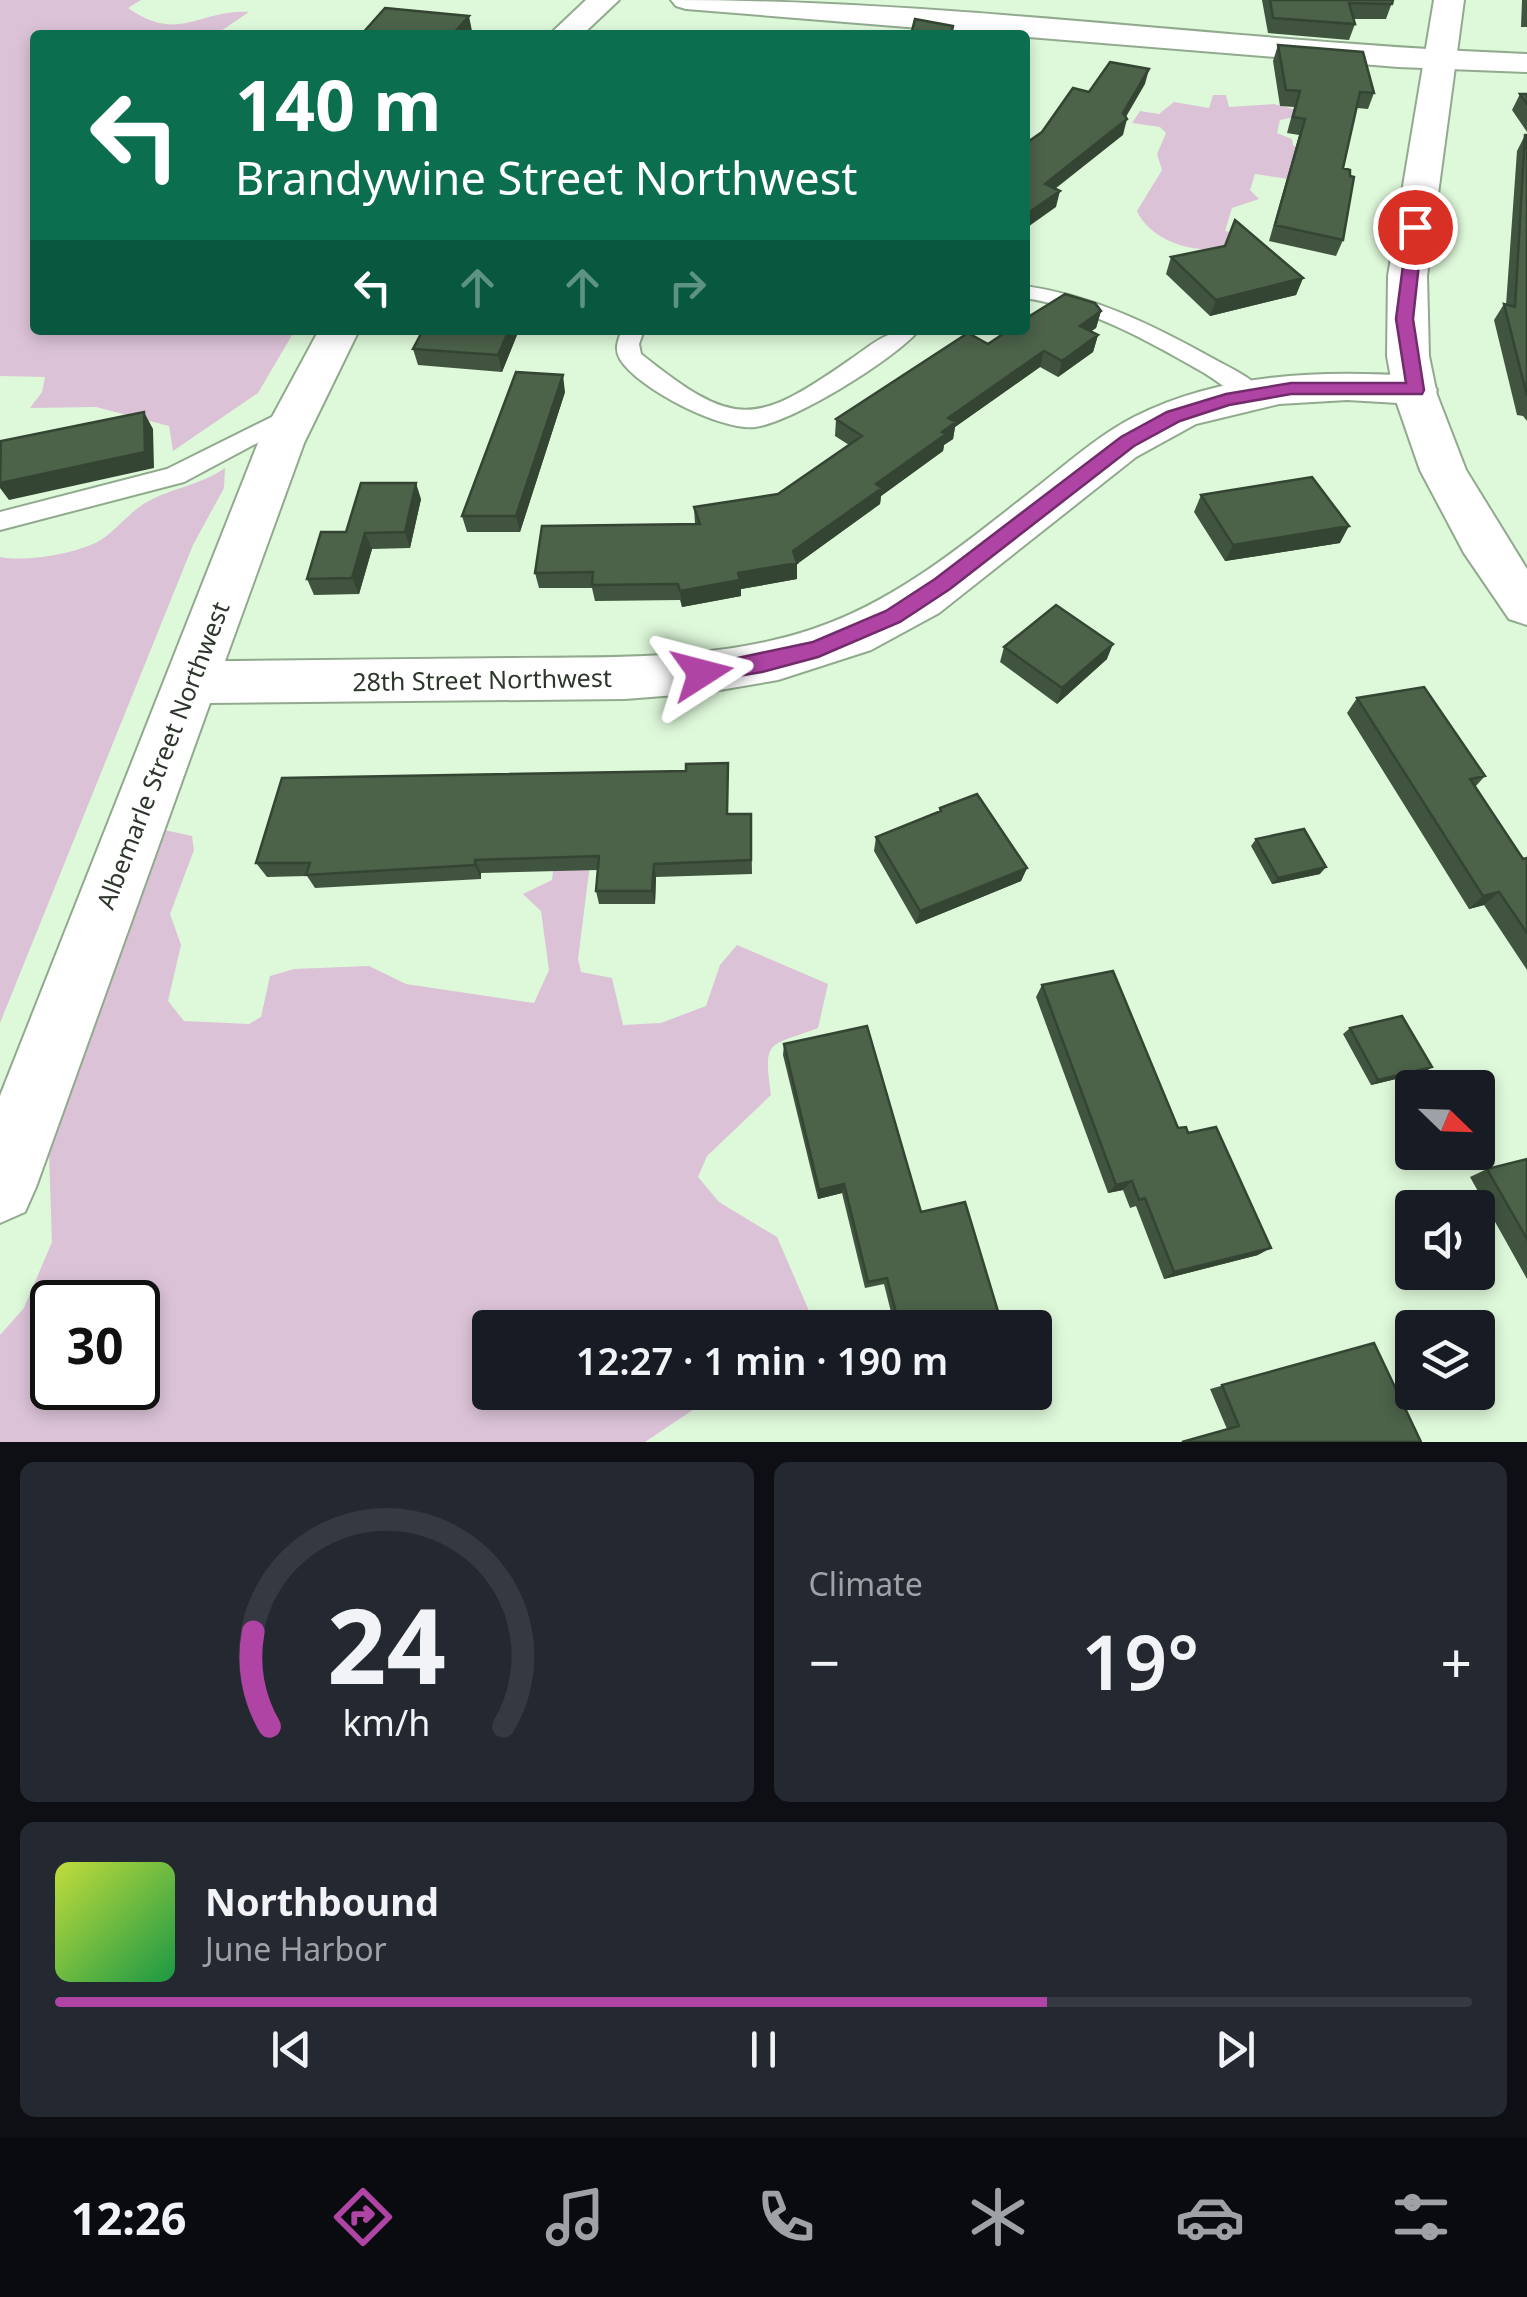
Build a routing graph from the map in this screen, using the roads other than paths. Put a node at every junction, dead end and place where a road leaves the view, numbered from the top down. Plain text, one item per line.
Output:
1 (604, 0) edge
2 (686, 0) edge
3 (1450, 0) edge
4 (570, 30) edge
5 (940, 30) edge
6 (1033, 41) edge
7 (1440, 60) junction
8 (1527, 63) edge
9 (1030, 292) edge
10 (337, 335) edge
11 (631, 335) edge
12 (900, 335) edge
13 (1416, 390) junction
14 (1253, 394) junction
15 (296, 413) junction
16 (0, 521) edge
17 (1527, 606) edge
18 (190, 682) junction
19 (0, 1186) edge

1 - 4 street
2 - 5 street
3 - 7 street
6 - 7 street
7 - 8 street
7 - 13 street
9 - 14 lane
10 - 15 street, Albemarle Street Northwest
11 - 12 lane
13 - 14 street, 28th Street Northwest
13 - 17 street
14 - 18 street, 28th Street Northwest
15 - 16 lane
15 - 18 street, Albemarle Street Northwest
18 - 19 street, Albemarle Street Northwest

